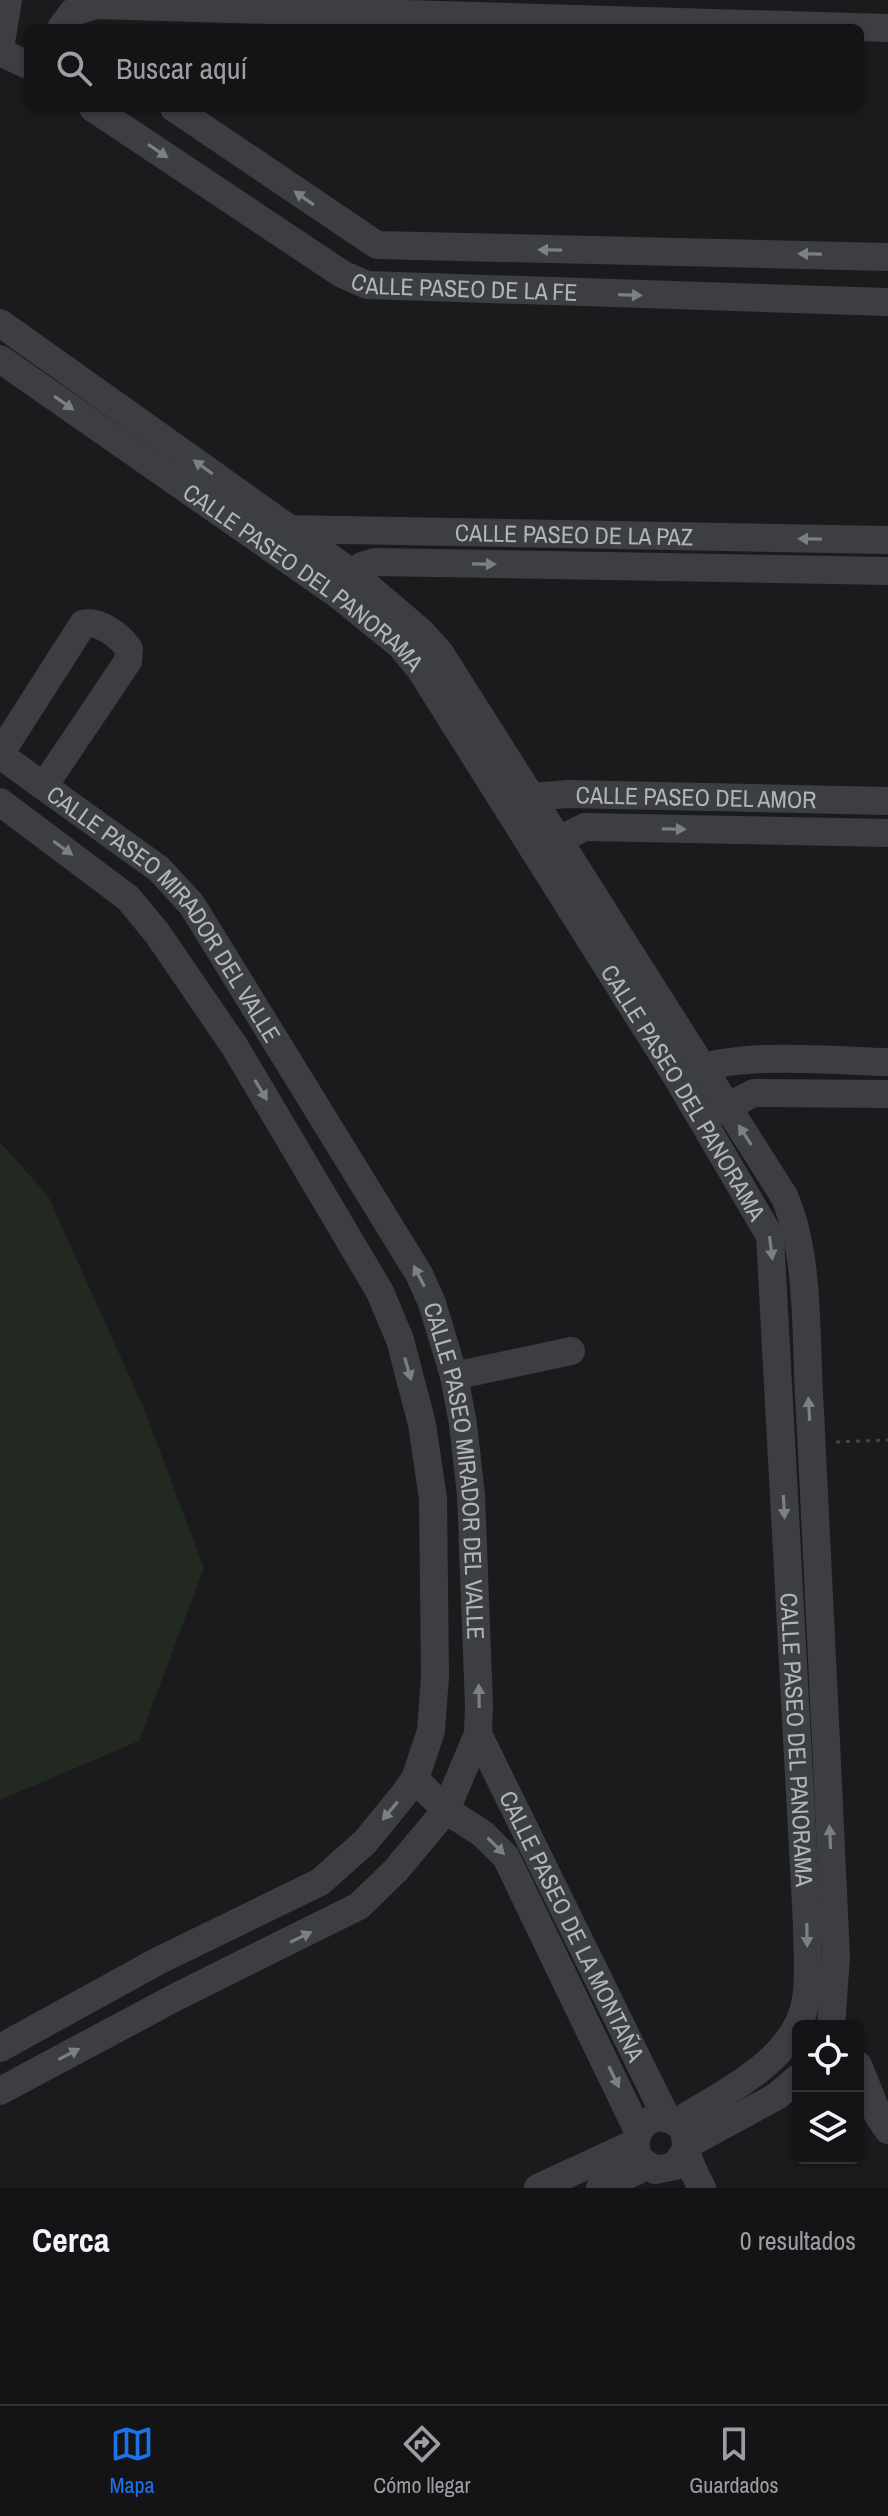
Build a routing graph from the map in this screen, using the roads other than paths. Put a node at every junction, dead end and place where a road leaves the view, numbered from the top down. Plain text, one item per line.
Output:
1 (8, 0) edge
2 (443, 6) edge
3 (61, 20) edge
4 (807, 24) edge
5 (864, 27) edge
6 (888, 28) edge
7 (16, 57) edge
8 (99, 112) edge
9 (180, 112) edge
10 (888, 257) edge
11 (888, 302) edge
12 (0, 323) edge
13 (0, 359) edge
14 (279, 538) junction
15 (888, 540) edge
16 (888, 571) edge
17 (345, 584) junction
18 (0, 754) edge
19 (44, 786) junction
20 (888, 801) edge
21 (0, 802) edge
22 (519, 803) junction
23 (888, 833) edge
24 (546, 846) junction
25 (269, 1027) junction
26 (235, 1047) junction
27 (888, 1062) edge
28 (690, 1072) junction
29 (888, 1094) edge
30 (714, 1113) junction
31 (571, 1351) dead end
32 (454, 1376) junction
33 (478, 1734) junction
34 (415, 1779) junction
35 (446, 1810) junction
36 (158, 1961) junction
37 (176, 1997) junction
38 (806, 2003) junction
39 (831, 2020) edge
40 (835, 2020) edge
41 (0, 2048) edge
42 (759, 2069) junction
43 (864, 2080) edge
44 (787, 2087) edge
45 (0, 2091) edge
46 (888, 2130) edge
47 (679, 2134) junction
48 (648, 2160) edge
49 (538, 2188) edge
50 (600, 2188) edge
51 (702, 2188) edge

1 - 7 street
2 - 3 street
2 - 4 street
5 - 6 street
8 -> 11 street, CALLE PASEO DE LA FE
10 -> 9 street, CALLE PASEO DE LA FE
14 -> 12 street, CALLE PASEO DEL PANORAMA
13 -> 14 street, CALLE PASEO DEL PANORAMA
15 -> 14 street, CALLE PASEO DE LA PAZ
14 - 17 street, CALLE PASEO DEL PANORAMA
17 -> 16 street, CALLE PASEO DE LA PAZ
17 - 22 street, CALLE PASEO DEL PANORAMA
18 - 19 street, CALLE PASEO MIRADOR DEL VALLE
18 - 19 street
19 - 25 street, CALLE PASEO MIRADOR DEL VALLE
20 - 22 street, CALLE PASEO DEL AMOR
21 -> 26 street, CALLE PASEO MIRADOR DEL VALLE
22 - 24 street, CALLE PASEO DEL PANORAMA
24 -> 23 street, CALLE PASEO DEL AMOR
24 - 28 street, CALLE PASEO DEL PANORAMA
25 - 26 street
32 -> 25 street, CALLE PASEO MIRADOR DEL VALLE
26 -> 34 street, CALLE PASEO MIRADOR DEL VALLE
27 - 28 street
28 - 30 street, CALLE PASEO DEL PANORAMA
29 - 30 street
30 -> 38 street, CALLE PASEO DEL PANORAMA
40 -> 30 street, CALLE PASEO DEL PANORAMA
31 - 32 street
33 -> 32 street, CALLE PASEO MIRADOR DEL VALLE
33 - 35 street, CALLE PASEO MIRADOR DEL VALLE
33 - 47 street, CALLE PASEO DE LA MONTAÑA
34 - 35 street, CALLE PASEO DE LA MONTAÑA
34 -> 36 street, CALLE PASEO MIRADOR DEL VALLE
37 -> 35 street, CALLE PASEO MIRADOR DEL VALLE
35 -> 48 street, CALLE PASEO DE LA MONTAÑA
36 - 37 street
36 - 41 street, CALLE PASEO MIRADOR DEL VALLE
45 -> 37 street, CALLE PASEO MIRADOR DEL VALLE
38 - 39 street
38 - 42 street, CALLE PASEO DEL PANORAMA
42 - 44 street
42 - 47 street, CALLE PASEO DEL PANORAMA
43 - 46 street
44 - 47 street
47 - 48 street
47 - 48 street
47 - 51 street, CALLE PASEO DE LA MONTAÑA
48 - 49 street
48 - 50 street

